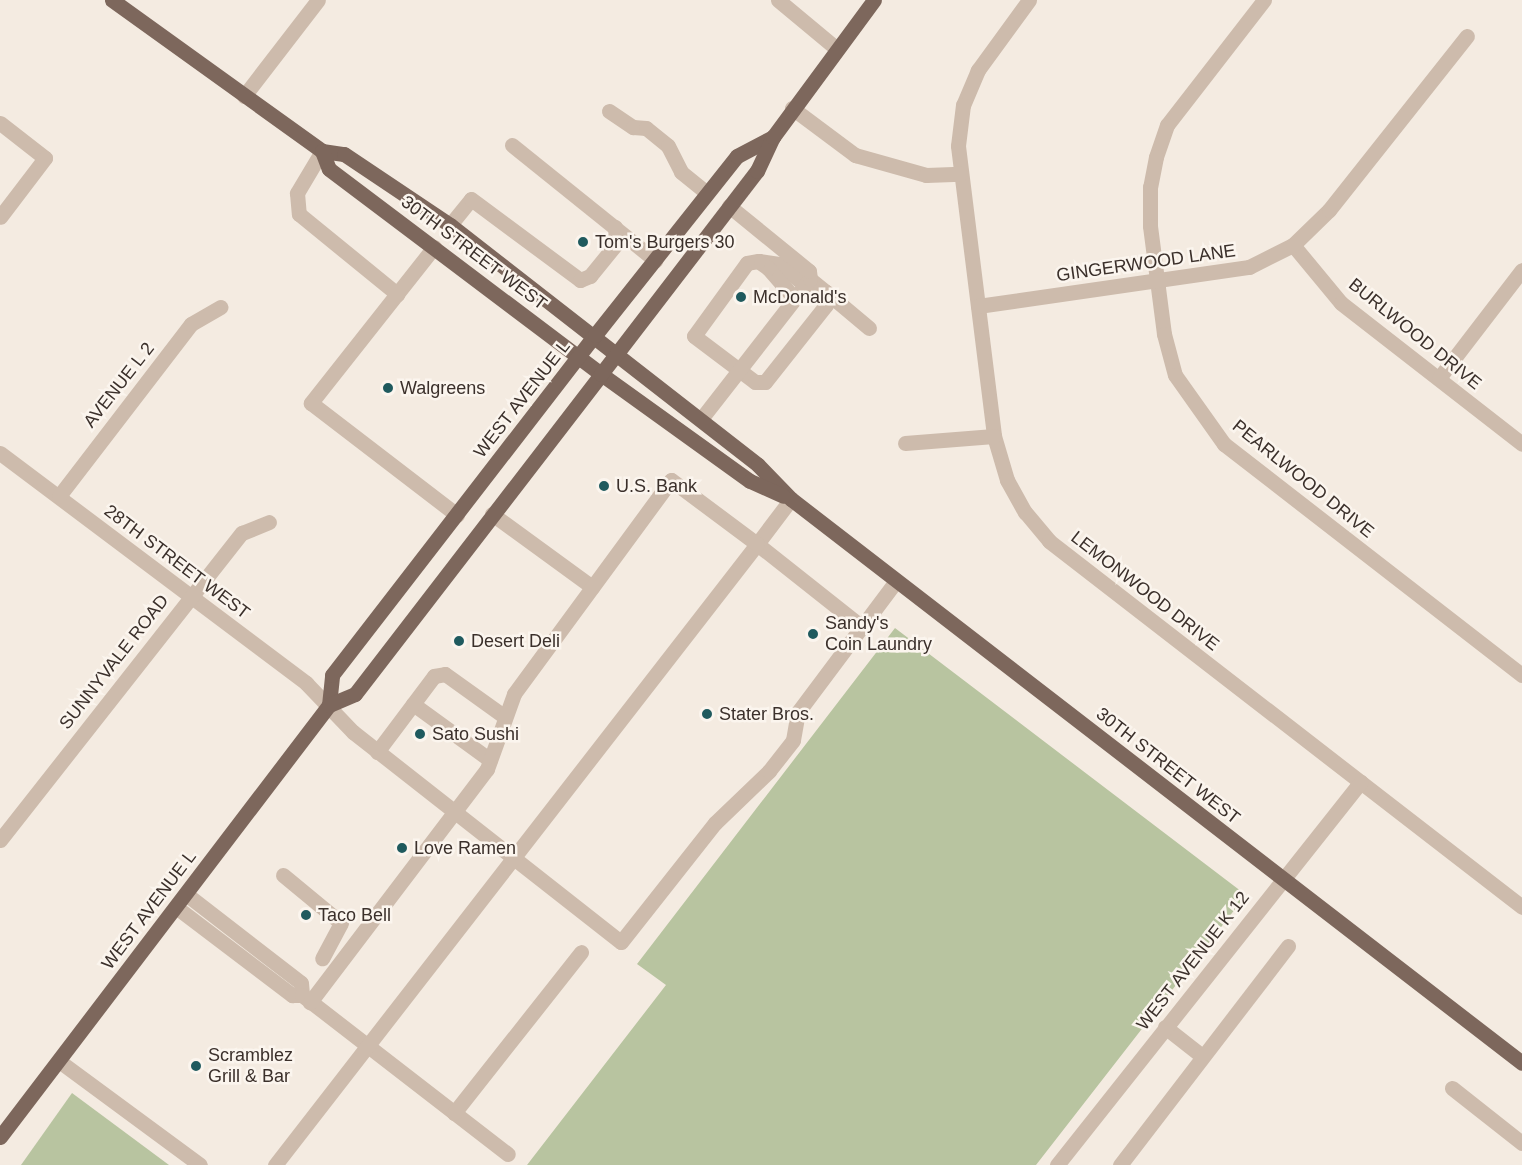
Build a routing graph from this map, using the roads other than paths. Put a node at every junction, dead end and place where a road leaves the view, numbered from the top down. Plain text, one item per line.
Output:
1 (112, 0) edge
2 (318, 0) edge
3 (778, 0) edge
4 (874, 0) edge
5 (1029, 0) edge
6 (1264, 0) edge
7 (1467, 36) dead end
8 (837, 49) junction
9 (244, 96) junction
10 (792, 108) junction
11 (609, 111) dead end
12 (0, 123) edge
13 (773, 136) junction
14 (512, 145) dead end
15 (322, 151) junction
16 (960, 174) junction
17 (707, 194) junction
18 (729, 206) junction
19 (0, 217) edge
20 (450, 225) junction
21 (615, 227) junction
22 (1293, 245) junction
23 (434, 247) junction
24 (655, 260) junction
25 (758, 261) junction
26 (1522, 270) edge
27 (807, 282) junction
28 (1159, 283) junction
29 (397, 294) junction
30 (826, 298) junction
31 (795, 299) junction
32 (978, 306) junction
33 (220, 307) dead end
34 (869, 328) dead end
35 (596, 336) junction
36 (618, 352) junction
37 (580, 356) junction
38 (739, 370) junction
39 (601, 374) junction
40 (1438, 378) junction
41 (701, 419) junction
42 (994, 436) junction
43 (905, 443) dead end
44 (1522, 444) edge
45 (0, 453) edge
46 (58, 496) junction
47 (791, 499) junction
48 (492, 514) junction
49 (457, 515) junction
50 (269, 522) dead end
51 (757, 544) junction
52 (896, 581) junction
53 (592, 587) junction
54 (189, 597) junction
55 (862, 627) junction
56 (1522, 675) edge
57 (413, 704) junction
58 (329, 705) junction
59 (505, 717) junction
60 (377, 752) junction
61 (490, 760) junction
62 (1361, 782) junction
63 (453, 813) junction
64 (0, 840) edge
65 (514, 860) junction
66 (283, 875) dead end
67 (1282, 880) junction
68 (186, 894) junction
69 (176, 907) junction
70 (1522, 907) edge
71 (1288, 946) dead end
72 (581, 951) dead end
73 (322, 958) dead end
74 (306, 998) junction
75 (1165, 1027) junction
76 (369, 1047) junction
77 (1202, 1056) junction
78 (59, 1060) junction
79 (1522, 1063) edge
80 (1452, 1088) dead end
81 (454, 1113) junction
82 (0, 1137) edge
83 (1522, 1143) edge
84 (508, 1154) dead end
85 (200, 1165) edge
86 (275, 1165) edge
87 (1057, 1165) edge
88 (1120, 1165) edge

1 - 9 main road, 30TH STREET WEST
2 - 9 street
3 - 8 street
4 - 8 main road, WEST AVENUE L
5 - 16 street, LEMONWOOD DRIVE
6 - 28 street, PEARLWOOD DRIVE
7 - 22 street, GINGERWOOD LANE
8 - 10 main road, WEST AVENUE L
9 - 15 main road, 30TH STREET WEST
10 - 13 main road, WEST AVENUE L
10 - 16 street
11 - 17 street
12 - 19 street
13 - 17 main road, WEST AVENUE L
13 - 18 main road, WEST AVENUE L
14 - 21 street
15 - 20 main road, 30TH STREET WEST
15 - 23 main road, 30TH STREET WEST
15 - 29 street
16 - 32 street, LEMONWOOD DRIVE
17 - 24 main road, WEST AVENUE L
18 - 27 street
18 - 36 main road, WEST AVENUE L
20 - 21 street
20 - 35 main road, 30TH STREET WEST
21 - 24 street
22 - 28 street, GINGERWOOD LANE
22 - 40 street, BURLWOOD DRIVE
23 - 29 street
23 - 37 main road, 30TH STREET WEST
24 - 35 main road, WEST AVENUE L
25 - 27 street
25 - 31 street
25 - 38 street
26 - 40 street
27 - 30 street
27 - 31 street
28 - 32 street, GINGERWOOD LANE
28 - 56 street, PEARLWOOD DRIVE
29 - 49 street
30 - 34 street
30 - 38 street
31 - 38 street
32 - 42 street, LEMONWOOD DRIVE
33 - 46 street, AVENUE L 2
35 - 36 main road, 30TH STREET WEST
35 - 37 main road, WEST AVENUE L
36 - 39 main road, WEST AVENUE L
36 - 41 main road, 30TH STREET WEST
37 - 39 main road, 30TH STREET WEST
37 - 49 main road, WEST AVENUE L
38 - 41 street
39 - 47 main road, 30TH STREET WEST
39 - 48 main road, WEST AVENUE L
40 - 44 street, BURLWOOD DRIVE
41 - 47 main road, 30TH STREET WEST
42 - 43 street
42 - 62 street, LEMONWOOD DRIVE
45 - 46 street, 28TH STREET WEST
46 - 54 street, 28TH STREET WEST
47 - 51 street
47 - 52 main road, 30TH STREET WEST
48 - 53 street
48 - 58 main road, WEST AVENUE L
49 - 58 main road, WEST AVENUE L
50 - 54 street, SUNNYVALE ROAD
51 - 53 street
51 - 55 street
51 - 65 street
52 - 55 street
52 - 67 main road, 30TH STREET WEST
53 - 59 street
54 - 58 street, 28TH STREET WEST
54 - 64 street, SUNNYVALE ROAD
55 - 65 street, 28TH STREET WEST
57 - 59 street
57 - 60 street
57 - 61 street
58 - 60 street, 28TH STREET WEST
58 - 68 main road, WEST AVENUE L
59 - 61 street
60 - 63 street, 28TH STREET WEST
61 - 63 street
62 - 67 street, WEST AVENUE K 12
62 - 70 street, LEMONWOOD DRIVE
63 - 65 street, 28TH STREET WEST
63 - 74 street
65 - 76 street
66 - 73 street
67 - 75 street, WEST AVENUE K 12
67 - 79 main road, 30TH STREET WEST
68 - 69 main road, WEST AVENUE L
68 - 74 street
69 - 74 street
69 - 78 main road, WEST AVENUE L
71 - 77 street
72 - 81 street
74 - 76 street
75 - 77 street
75 - 87 street, WEST AVENUE K 12
76 - 81 street
76 - 86 street
77 - 88 street
78 - 82 main road, WEST AVENUE L
78 - 85 street
80 - 83 street
81 - 84 street

